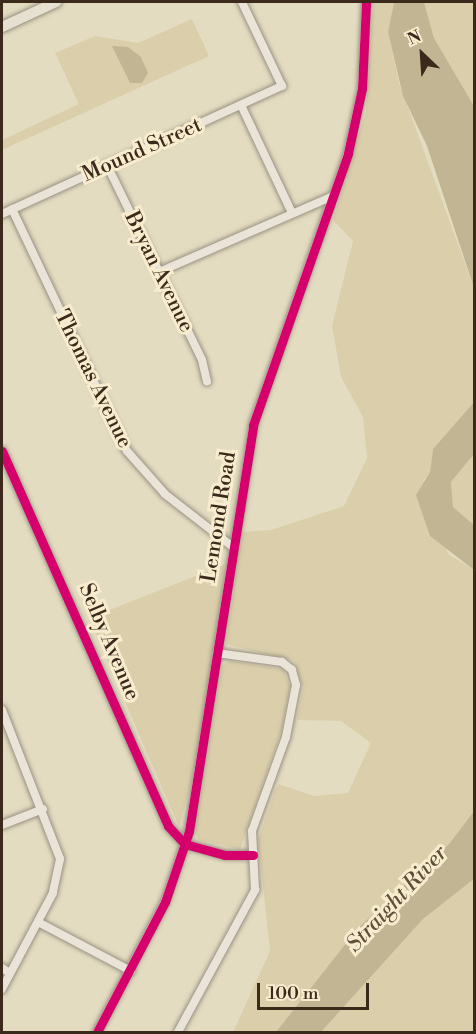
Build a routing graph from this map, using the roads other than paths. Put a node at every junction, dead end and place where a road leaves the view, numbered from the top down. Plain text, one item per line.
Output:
1 (56, 2) edge
2 (242, 2) edge
3 (366, 2) edge
4 (2, 27) edge
5 (241, 105) junction
6 (107, 165) junction
7 (333, 196) junction
8 (12, 209) junction
9 (292, 213) junction
10 (2, 214) edge
11 (159, 272) junction
12 (207, 381) dead end
13 (2, 451) edge
14 (233, 547) junction
15 (217, 652) junction
16 (2, 710) edge
17 (43, 809) junction
18 (2, 825) edge
19 (185, 844) junction
20 (253, 855) junction
21 (38, 922) junction
22 (2, 968) edge
23 (131, 970) junction
24 (10, 973) junction
25 (2, 989) edge
26 (97, 1032) edge
27 (178, 1032) edge

1 - 4 main road
2 - 5 street, Mound Street
3 - 7 street, Lemond Road
5 - 6 street, Mound Street
5 - 9 street
6 - 8 street, Mound Street
6 - 11 street, Bryan Avenue
7 - 9 street
7 - 14 street, Lemond Road
8 - 10 street, Mound Street
8 - 14 street, Thomas Avenue
9 - 11 street
11 - 12 street, Bryan Avenue
13 - 19 street, Selby Avenue
14 - 15 street, Lemond Road
15 - 19 street, Lemond Road
15 - 20 street
16 - 17 street
17 - 18 street
17 - 21 street
19 - 20 street
19 - 23 street, Lemond Road
20 - 27 street
21 - 23 street
21 - 24 street
22 - 24 street
23 - 26 street, Lemond Road
24 - 25 street

